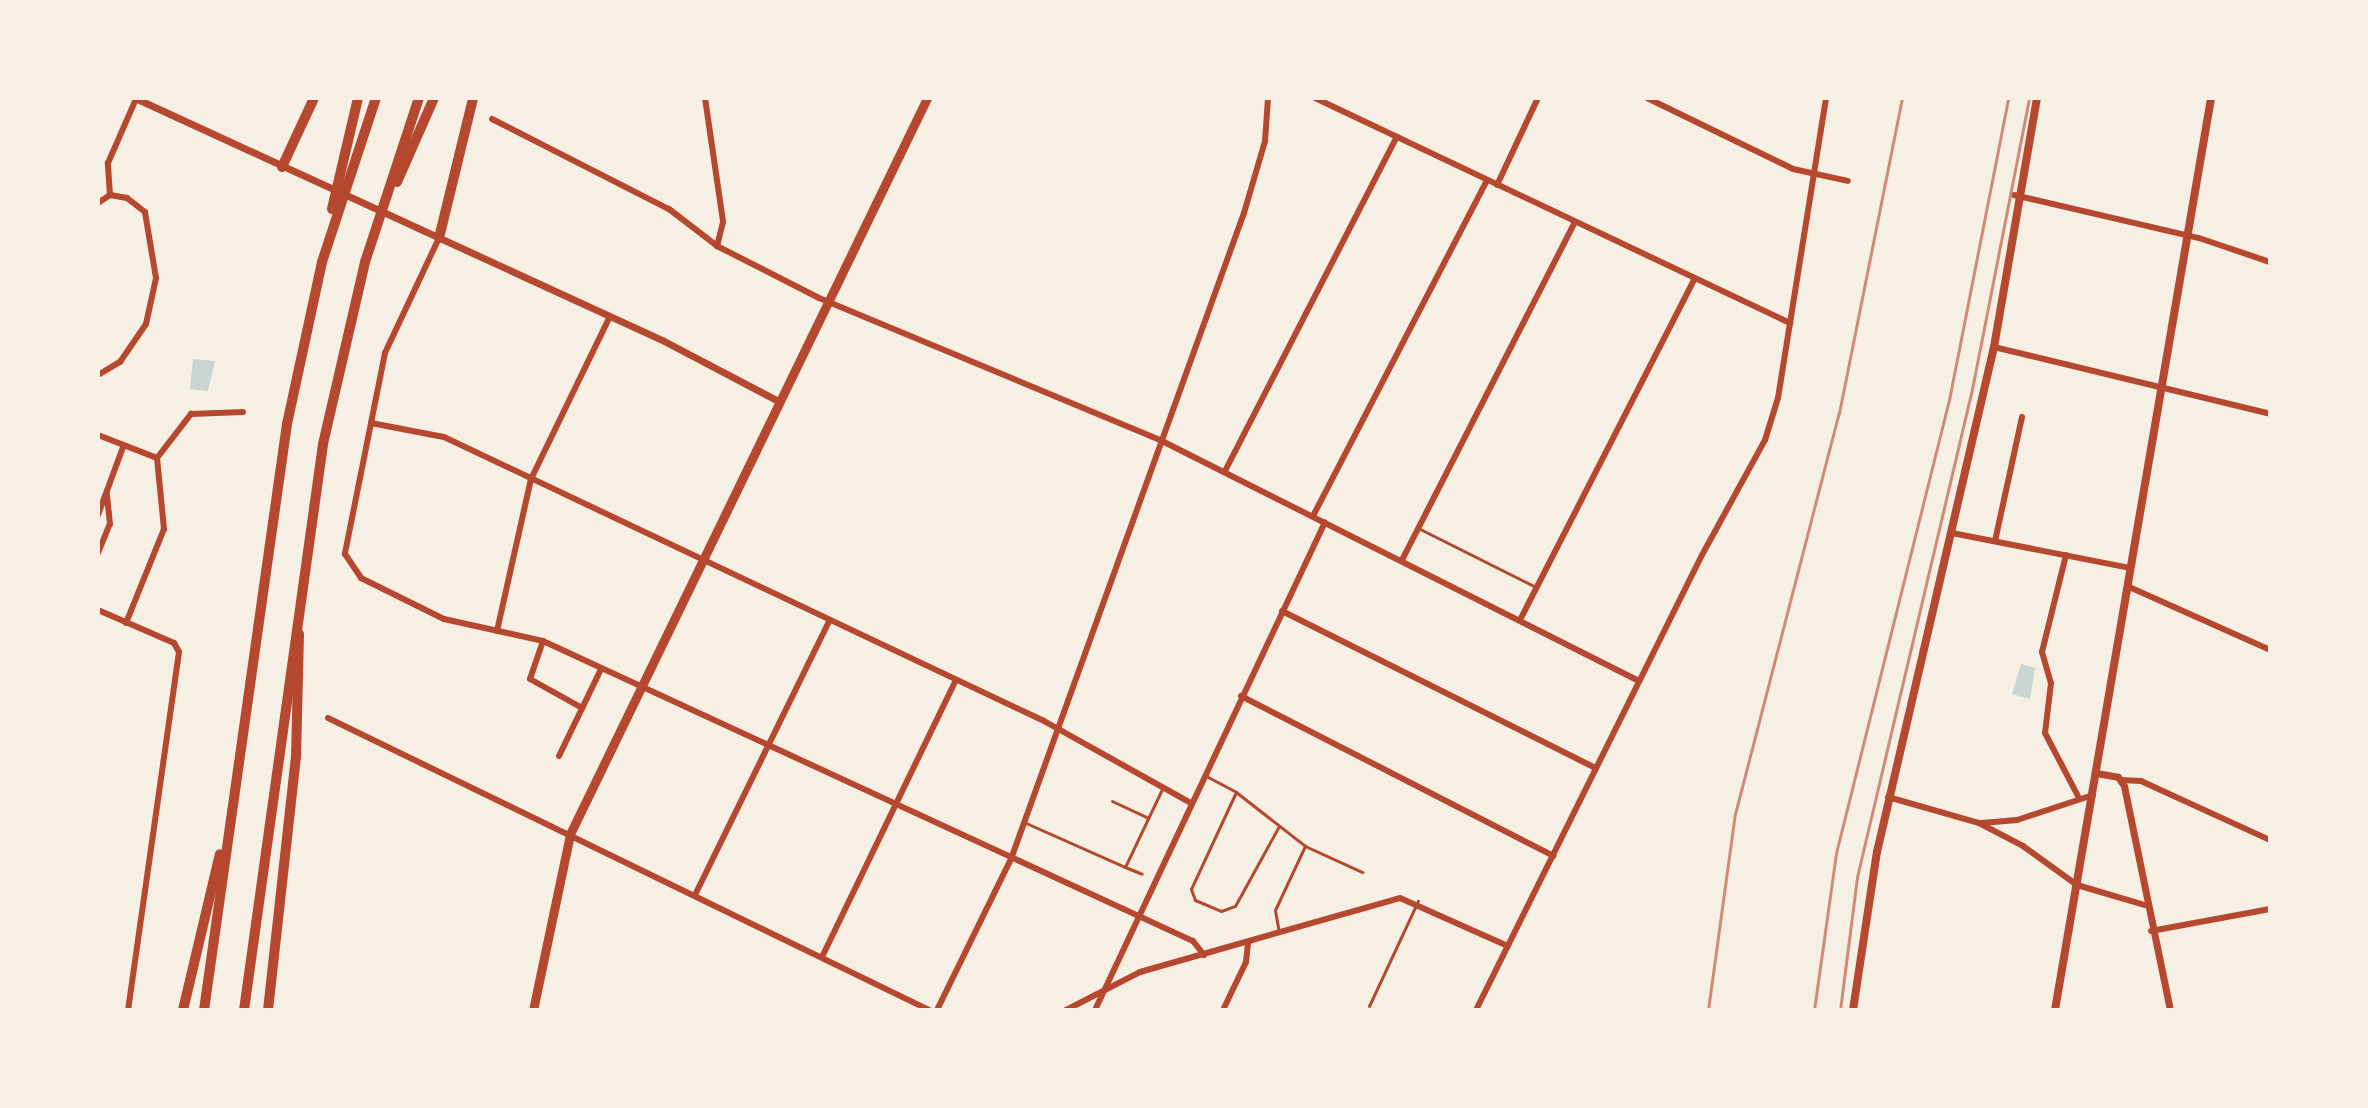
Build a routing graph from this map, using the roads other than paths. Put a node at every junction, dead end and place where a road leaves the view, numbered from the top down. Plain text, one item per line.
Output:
1 (136, 98) edge
2 (314, 98) edge
3 (358, 98) edge
4 (376, 98) edge
5 (419, 98) edge
6 (434, 98) edge
7 (473, 98) edge
8 (705, 98) edge
9 (927, 98) edge
10 (1268, 98) edge
11 (1315, 98) edge
12 (1538, 98) edge
13 (1647, 98) edge
14 (1826, 98) edge
15 (2037, 98) edge
16 (2211, 98) edge
17 (492, 119) dead end
18 (1397, 137) junction
19 (282, 167) junction
20 (1814, 176) junction
21 (1487, 180) junction
22 (1848, 181) dead end
23 (1497, 185) junction
24 (110, 195) junction
25 (2019, 195) junction
26 (98, 203) edge
27 (1575, 222) junction
28 (2188, 235) junction
29 (439, 238) junction
30 (717, 246) junction
31 (322, 262) junction
32 (365, 262) junction
33 (2270, 262) edge
34 (1694, 280) junction
35 (828, 301) junction
36 (610, 316) junction
37 (1790, 323) junction
38 (1994, 347) junction
39 (98, 375) edge
40 (2161, 386) junction
41 (780, 402) junction
42 (243, 412) dead end
43 (2270, 414) edge
44 (2022, 417) dead end
45 (371, 423) junction
46 (98, 435) edge
47 (1162, 441) junction
48 (123, 447) junction
49 (157, 458) junction
50 (1225, 471) junction
51 (531, 479) junction
52 (107, 493) junction
53 (98, 515) edge
54 (1313, 516) junction
55 (1325, 522) junction
56 (1418, 528) junction
57 (1952, 533) junction
58 (1995, 541) junction
59 (98, 553) edge
60 (2066, 555) junction
61 (1402, 560) junction
62 (701, 563) junction
63 (2130, 568) junction
64 (2127, 586) junction
65 (1536, 587) junction
66 (98, 610) edge
67 (297, 610) junction
68 (1282, 611) junction
69 (1520, 620) junction
70 (829, 622) junction
71 (126, 623) junction
72 (497, 631) junction
73 (543, 641) junction
74 (2270, 650) edge
75 (601, 669) junction
76 (956, 680) junction
77 (1639, 681) junction
78 (641, 688) junction
79 (1241, 696) junction
80 (582, 708) junction
81 (328, 718) dead end
82 (1059, 729) junction
83 (767, 748) junction
84 (559, 756) dead end
85 (1595, 768) junction
86 (2096, 773) junction
87 (1204, 775) junction
88 (2121, 780) junction
89 (1163, 787) junction
90 (1236, 792) junction
91 (235, 794) junction
92 (2093, 795) junction
93 (2078, 796) junction
94 (1888, 797) junction
95 (1112, 801) dead end
96 (1191, 803) junction
97 (895, 807) junction
98 (1148, 818) junction
99 (1025, 822) junction
100 (1979, 823) junction
101 (1279, 826) junction
102 (570, 834) junction
103 (2270, 840) edge
104 (1305, 846) junction
105 (1553, 856) junction
106 (1011, 859) junction
107 (1125, 867) junction
108 (1362, 872) dead end
109 (1142, 874) dead end
110 (2077, 885) junction
111 (695, 895) junction
112 (1418, 901) junction
113 (2145, 905) junction
114 (2270, 909) edge
115 (1138, 916) junction
116 (2151, 931) junction
117 (1279, 933) junction
118 (1248, 943) junction
119 (1508, 946) junction
120 (1204, 955) junction
121 (822, 957) junction
122 (1104, 988) junction
123 (1369, 1006) dead end
124 (128, 1010) edge
125 (183, 1010) edge
126 (204, 1010) edge
127 (244, 1010) edge
128 (268, 1010) edge
129 (533, 1010) edge
130 (929, 1010) edge
131 (937, 1010) edge
132 (1066, 1010) edge
133 (1095, 1010) edge
134 (1223, 1010) edge
135 (1476, 1010) edge
136 (1853, 1010) edge
137 (2055, 1010) edge
138 (2170, 1010) edge

1 - 19 street
1 - 24 street
2 - 19 highway
3 - 31 highway
4 - 31 highway
5 - 32 highway
6 - 32 highway
7 - 29 highway
8 - 30 street
9 - 35 main road
10 - 47 street
11 - 18 street
12 - 23 street
13 - 20 street
14 - 20 street
15 - 25 main road
16 - 28 main road
17 - 30 street
18 - 21 street
18 - 50 street
19 - 29 street
20 - 22 street
20 - 37 street
21 - 23 street
21 - 54 street
23 - 27 street
24 - 26 street
24 - 39 street
25 - 28 street
25 - 38 main road
27 - 34 street
27 - 56 street
28 - 33 street
28 - 40 main road
29 - 36 street
29 - 45 street
30 - 35 street
31 - 91 highway
32 - 67 highway
34 - 37 street
34 - 65 street
35 - 41 main road
35 - 47 street
36 - 41 street
36 - 51 street
37 - 77 street
38 - 40 street
38 - 57 main road
40 - 43 street
40 - 63 main road
41 - 62 main road
42 - 49 street
44 - 58 street
45 - 51 street
45 - 72 street
46 - 48 street
47 - 50 street
47 - 82 street
48 - 49 street
48 - 52 street
49 - 71 street
50 - 54 street
51 - 62 street
51 - 72 street
52 - 53 street
52 - 59 street
54 - 55 street
55 - 61 street
55 - 68 street
56 - 61 street
56 - 65 lane
57 - 58 street
57 - 94 main road
58 - 60 street
60 - 63 street
60 - 93 street
61 - 69 street
62 - 70 street
62 - 78 main road
63 - 64 main road
64 - 74 street
64 - 86 main road
65 - 69 street
66 - 71 street
67 - 127 highway
67 - 128 highway
68 - 79 street
68 - 85 street
69 - 77 street
70 - 76 street
70 - 83 street
71 - 124 street
72 - 73 street
73 - 75 street
73 - 80 street
75 - 78 street
75 - 80 street
76 - 82 street
76 - 97 street
77 - 85 street
78 - 83 street
78 - 102 main road
79 - 87 street
79 - 105 street
80 - 84 street
81 - 102 street
82 - 89 street
82 - 99 street
83 - 97 street
83 - 111 street
85 - 105 street
86 - 88 street
86 - 92 main road
87 - 90 lane
87 - 96 street
88 - 103 street
88 - 113 street
89 - 96 street
89 - 98 lane
90 - 101 lane
90 - 101 lane
91 - 125 highway
91 - 126 highway
92 - 93 street
92 - 110 main road
93 - 100 street
94 - 100 street
94 - 136 main road
95 - 98 lane
96 - 115 street
97 - 106 street
97 - 121 street
98 - 107 lane
99 - 106 street
99 - 107 lane
100 - 110 street
101 - 104 lane
102 - 111 street
102 - 129 main road
104 - 108 lane
104 - 117 lane
105 - 119 street
106 - 115 street
106 - 131 street
107 - 109 lane
110 - 113 street
110 - 137 main road
111 - 121 street
112 - 117 street
112 - 119 street
112 - 123 lane
113 - 116 street
114 - 116 street
115 - 120 street
115 - 122 street
116 - 138 street
117 - 118 street
118 - 120 street
118 - 134 street
119 - 135 street
120 - 122 street
121 - 130 street
122 - 132 street
122 - 133 street

